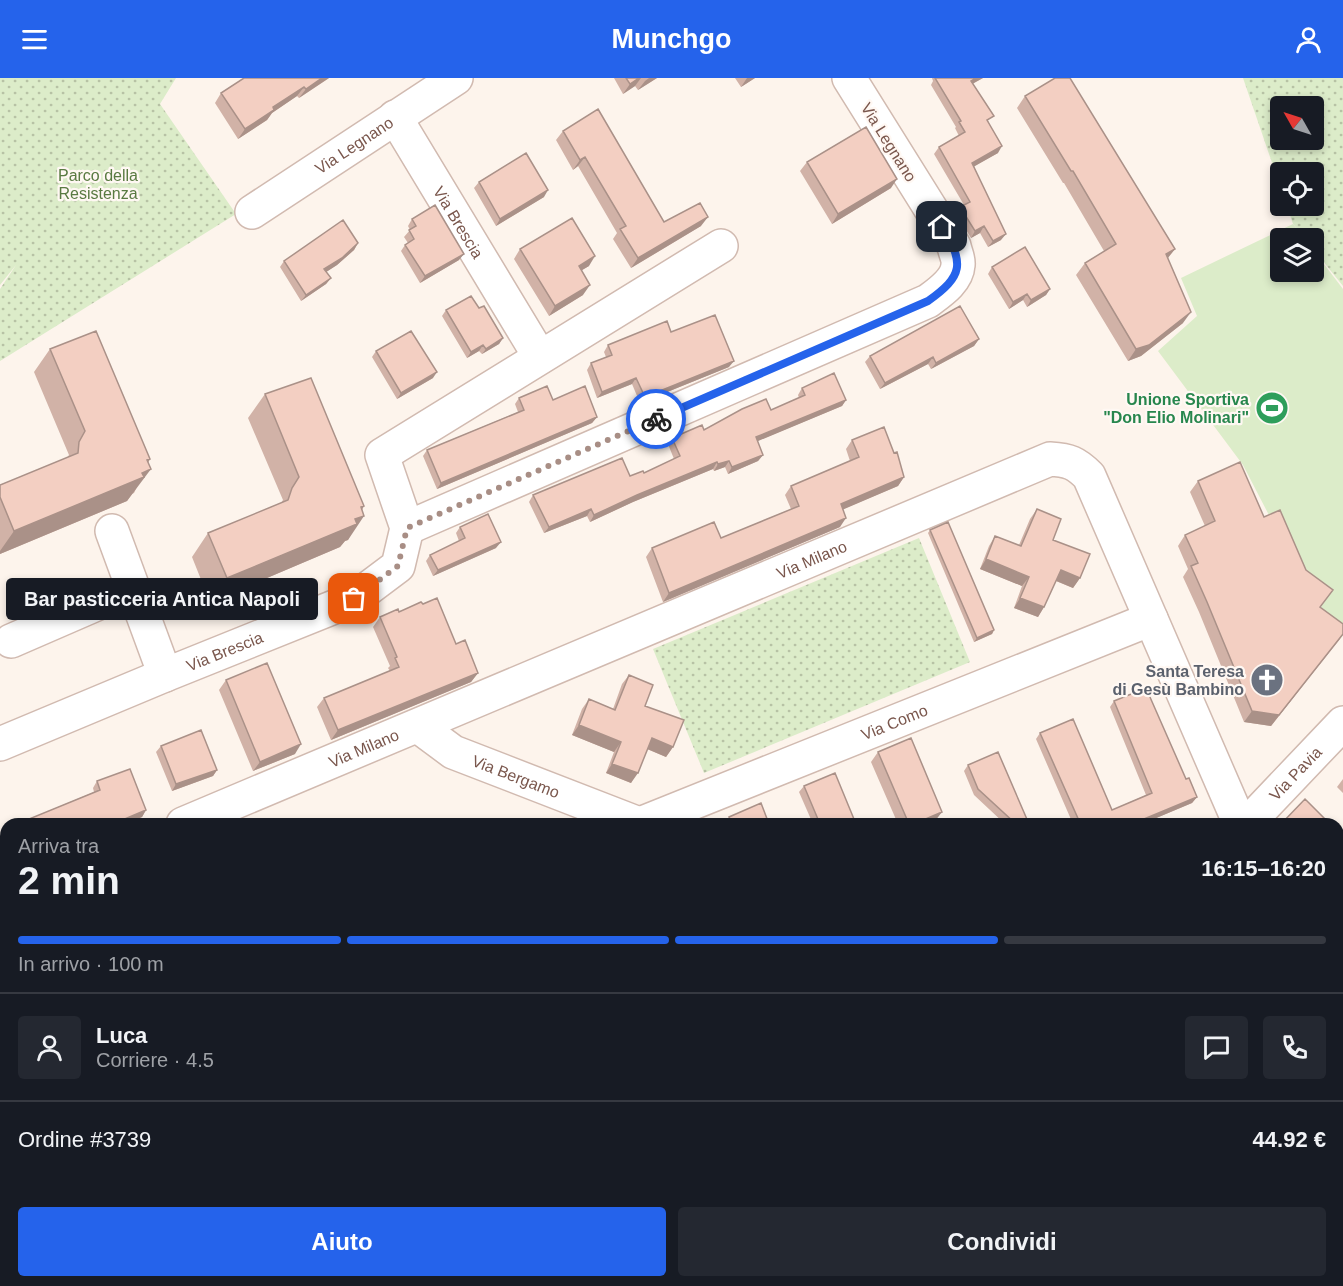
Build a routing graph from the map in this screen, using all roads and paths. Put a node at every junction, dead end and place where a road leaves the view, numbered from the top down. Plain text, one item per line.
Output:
1 (456, 78) edge
2 (849, 78) edge
3 (395, 117) junction
4 (252, 213) dead end
5 (721, 246) dead end
6 (540, 357) junction
7 (407, 528) junction
8 (112, 531) edge
9 (133, 588) junction
10 (1151, 619) junction
11 (11, 641) dead end
12 (165, 675) junction
13 (1343, 723) edge
14 (418, 726) junction
15 (0, 744) edge
16 (197, 818) edge
17 (618, 818) edge
18 (638, 818) edge
19 (1237, 818) edge
20 (1253, 818) edge

1 - 3 street, Via Legnano
2 - 7 street, Via Legnano
3 - 4 street, Via Legnano
3 - 6 street, Via Brescia
5 - 6 street
6 - 7 street
7 - 12 street, Via Brescia
8 - 9 street
9 - 11 street
9 - 12 street
10 - 14 street, Via Milano
10 - 18 street, Via Como
10 - 19 street, Via Milano
12 - 15 street, Via Brescia
13 - 20 street, Via Pavia
14 - 16 street, Via Milano
14 - 17 street, Via Bergamo

